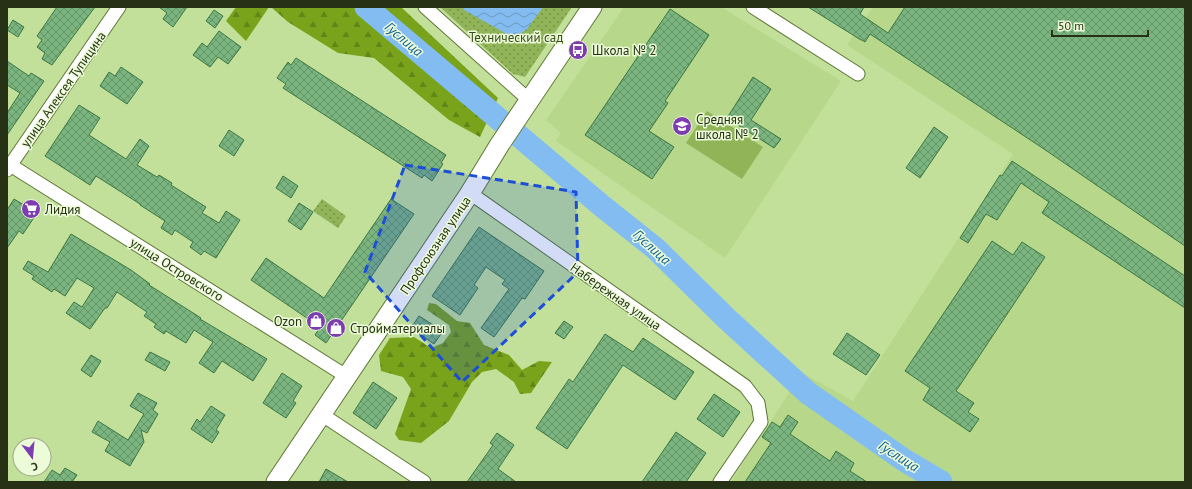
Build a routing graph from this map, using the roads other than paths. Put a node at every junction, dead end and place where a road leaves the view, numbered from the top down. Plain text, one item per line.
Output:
1 (119, 7) edge
2 (425, 7) edge
3 (592, 7) edge
4 (753, 7) edge
5 (858, 74) dead end
6 (529, 100) junction
7 (8, 166) edge
8 (470, 193) junction
9 (346, 376) junction
10 (322, 414) junction
11 (276, 482) edge
12 (424, 482) edge
13 (720, 482) edge

1 - 7 street, улица Алексея Тупицина
2 - 6 street
3 - 6 main road, Профсоюзная улица
4 - 5 street
6 - 8 main road, Профсоюзная улица
7 - 9 street, улица Островского
8 - 9 main road, Профсоюзная улица
8 - 13 street, Набережная улица
9 - 10 main road, Профсоюзная улица
10 - 11 main road, Профсоюзная улица
10 - 12 street

